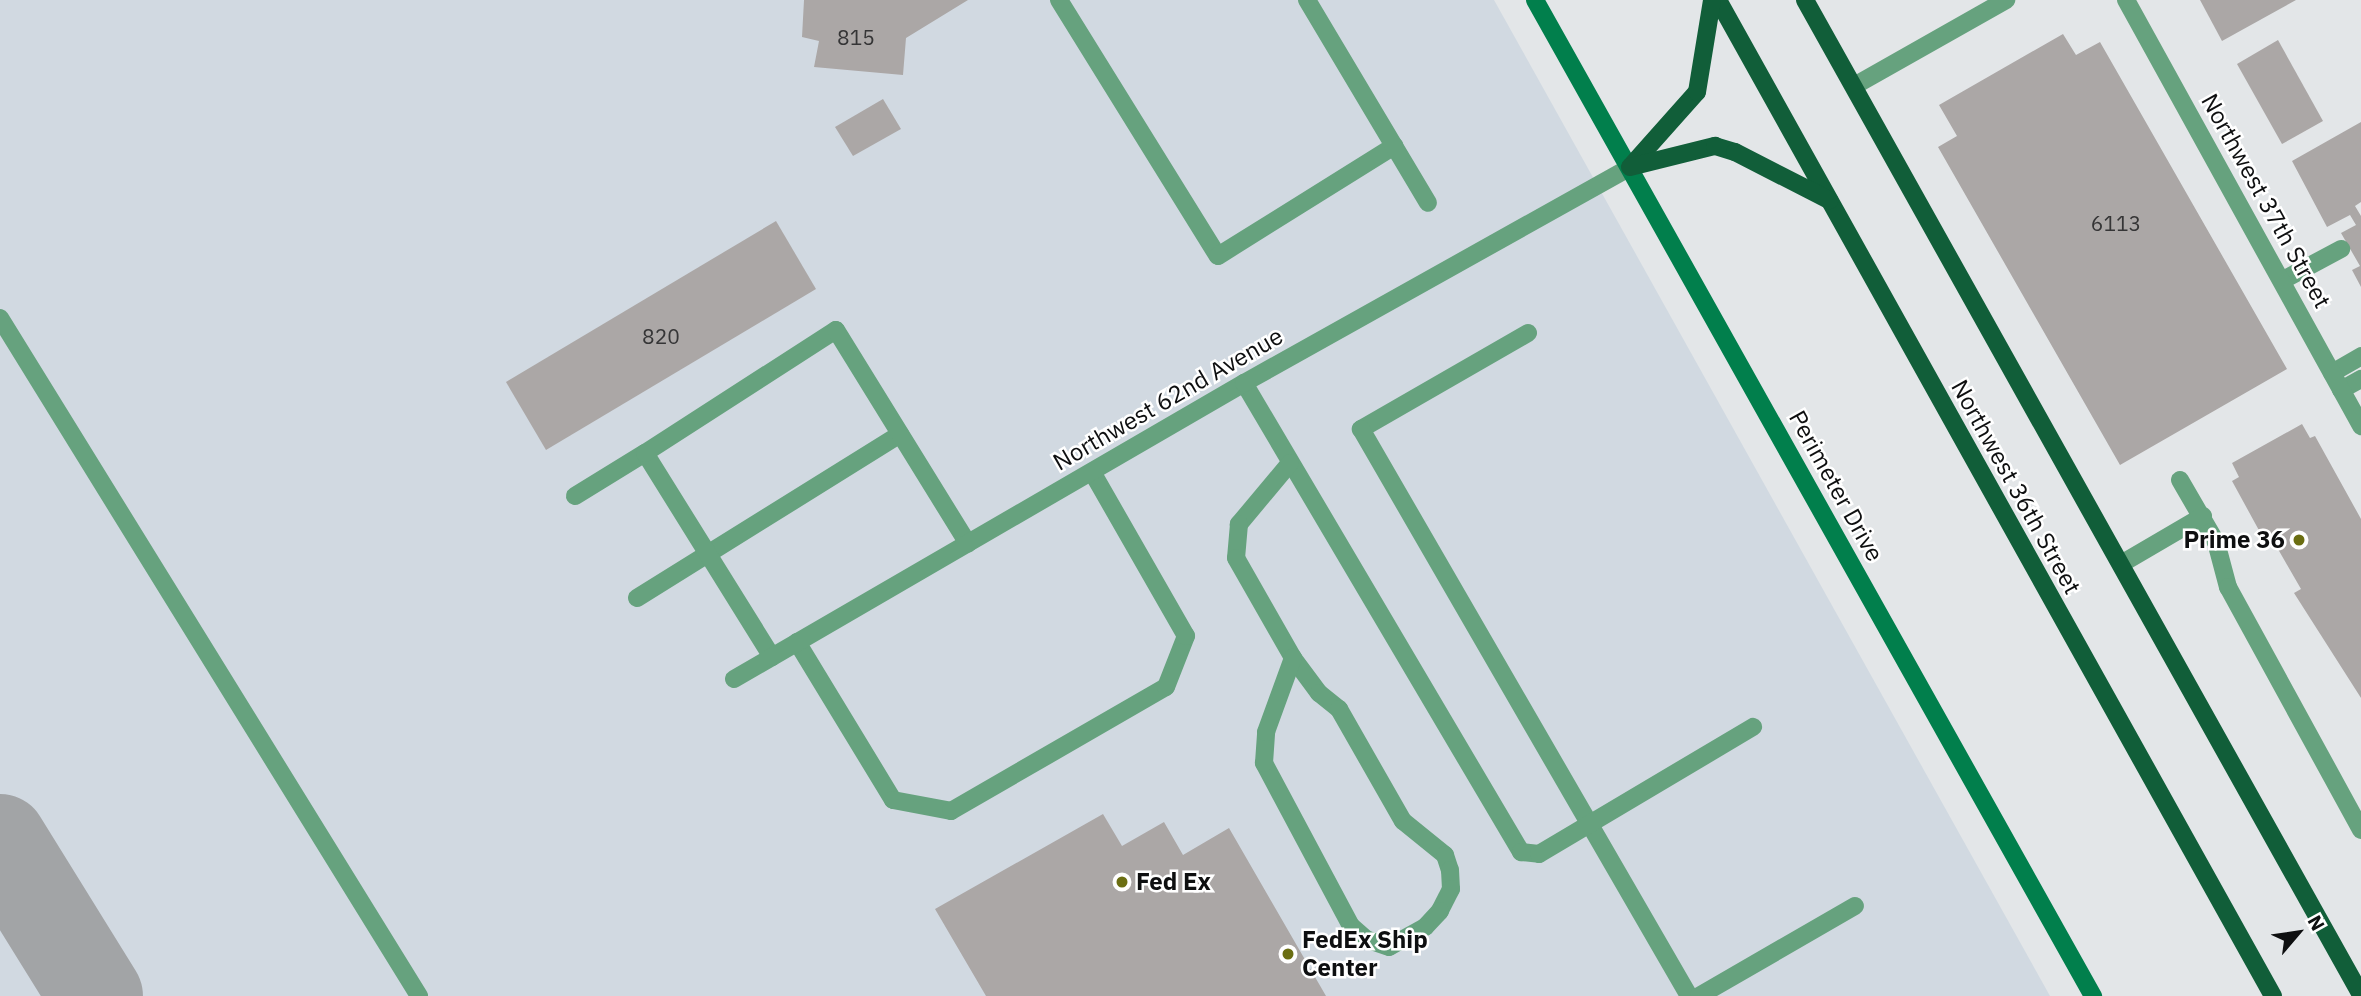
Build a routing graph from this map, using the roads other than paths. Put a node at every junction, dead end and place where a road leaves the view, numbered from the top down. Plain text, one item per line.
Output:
1 (1059, 0) edge
2 (1307, 0) edge
3 (1535, 0) edge
4 (1712, 0) edge
5 (1718, 0) edge
6 (1805, 0) edge
7 (2006, 0) edge
8 (2126, 0) edge
9 (1854, 86) junction
10 (1394, 146) junction
11 (1630, 167) junction
12 (1829, 200) junction
13 (1428, 203) dead end
14 (2342, 249) dead end
15 (2283, 280) junction
16 (0, 318) edge
17 (1528, 333) dead end
18 (2361, 356) edge
19 (2332, 373) junction
20 (2361, 379) edge
21 (1244, 383) junction
22 (2341, 390) junction
23 (2361, 426) edge
24 (900, 434) junction
25 (645, 453) junction
26 (1290, 463) junction
27 (1092, 472) junction
28 (2180, 480) dead end
29 (575, 496) dead end
30 (2203, 516) junction
31 (968, 544) junction
32 (707, 554) junction
33 (2120, 564) junction
34 (637, 598) dead end
35 (797, 642) junction
36 (772, 657) junction
37 (1293, 658) junction
38 (734, 679) dead end
39 (1753, 727) dead end
40 (1590, 824) junction
41 (2361, 830) edge
42 (1855, 905) dead end
43 (2361, 995) edge
44 (419, 996) edge
45 (1689, 996) edge
46 (1699, 996) edge
47 (2093, 996) edge
48 (2273, 996) edge

1 - 10 street
2 - 10 street
3 - 11 street, Perimeter Drive
4 - 11 main road
5 - 12 main road, Northwest 36th Street
6 - 9 main road
7 - 9 street
8 - 15 street, Northwest 37th Street
9 - 33 main road
10 - 13 street
11 - 12 main road
11 - 21 street, Northwest 62nd Avenue
11 - 47 street, Perimeter Drive
12 - 48 main road, Northwest 36th Street
14 - 15 street
15 - 19 street, Northwest 37th Street
16 - 44 street
17 - 40 street
18 - 19 street
19 - 22 street, Northwest 37th Street
20 - 22 street
21 - 26 street
21 - 27 street, Northwest 62nd Avenue
22 - 23 street, Northwest 37th Street
24 - 25 street
24 - 31 street
24 - 32 street
25 - 29 street
25 - 32 street
26 - 37 street
26 - 40 street
27 - 31 street, Northwest 62nd Avenue
27 - 35 street
28 - 30 street
30 - 33 street
30 - 41 street
31 - 35 street, Northwest 62nd Avenue
32 - 34 street
32 - 36 street
33 - 43 main road
35 - 36 street, Northwest 62nd Avenue
36 - 38 street, Northwest 62nd Avenue
37 - 37 street
39 - 40 street
40 - 45 street
42 - 46 street

